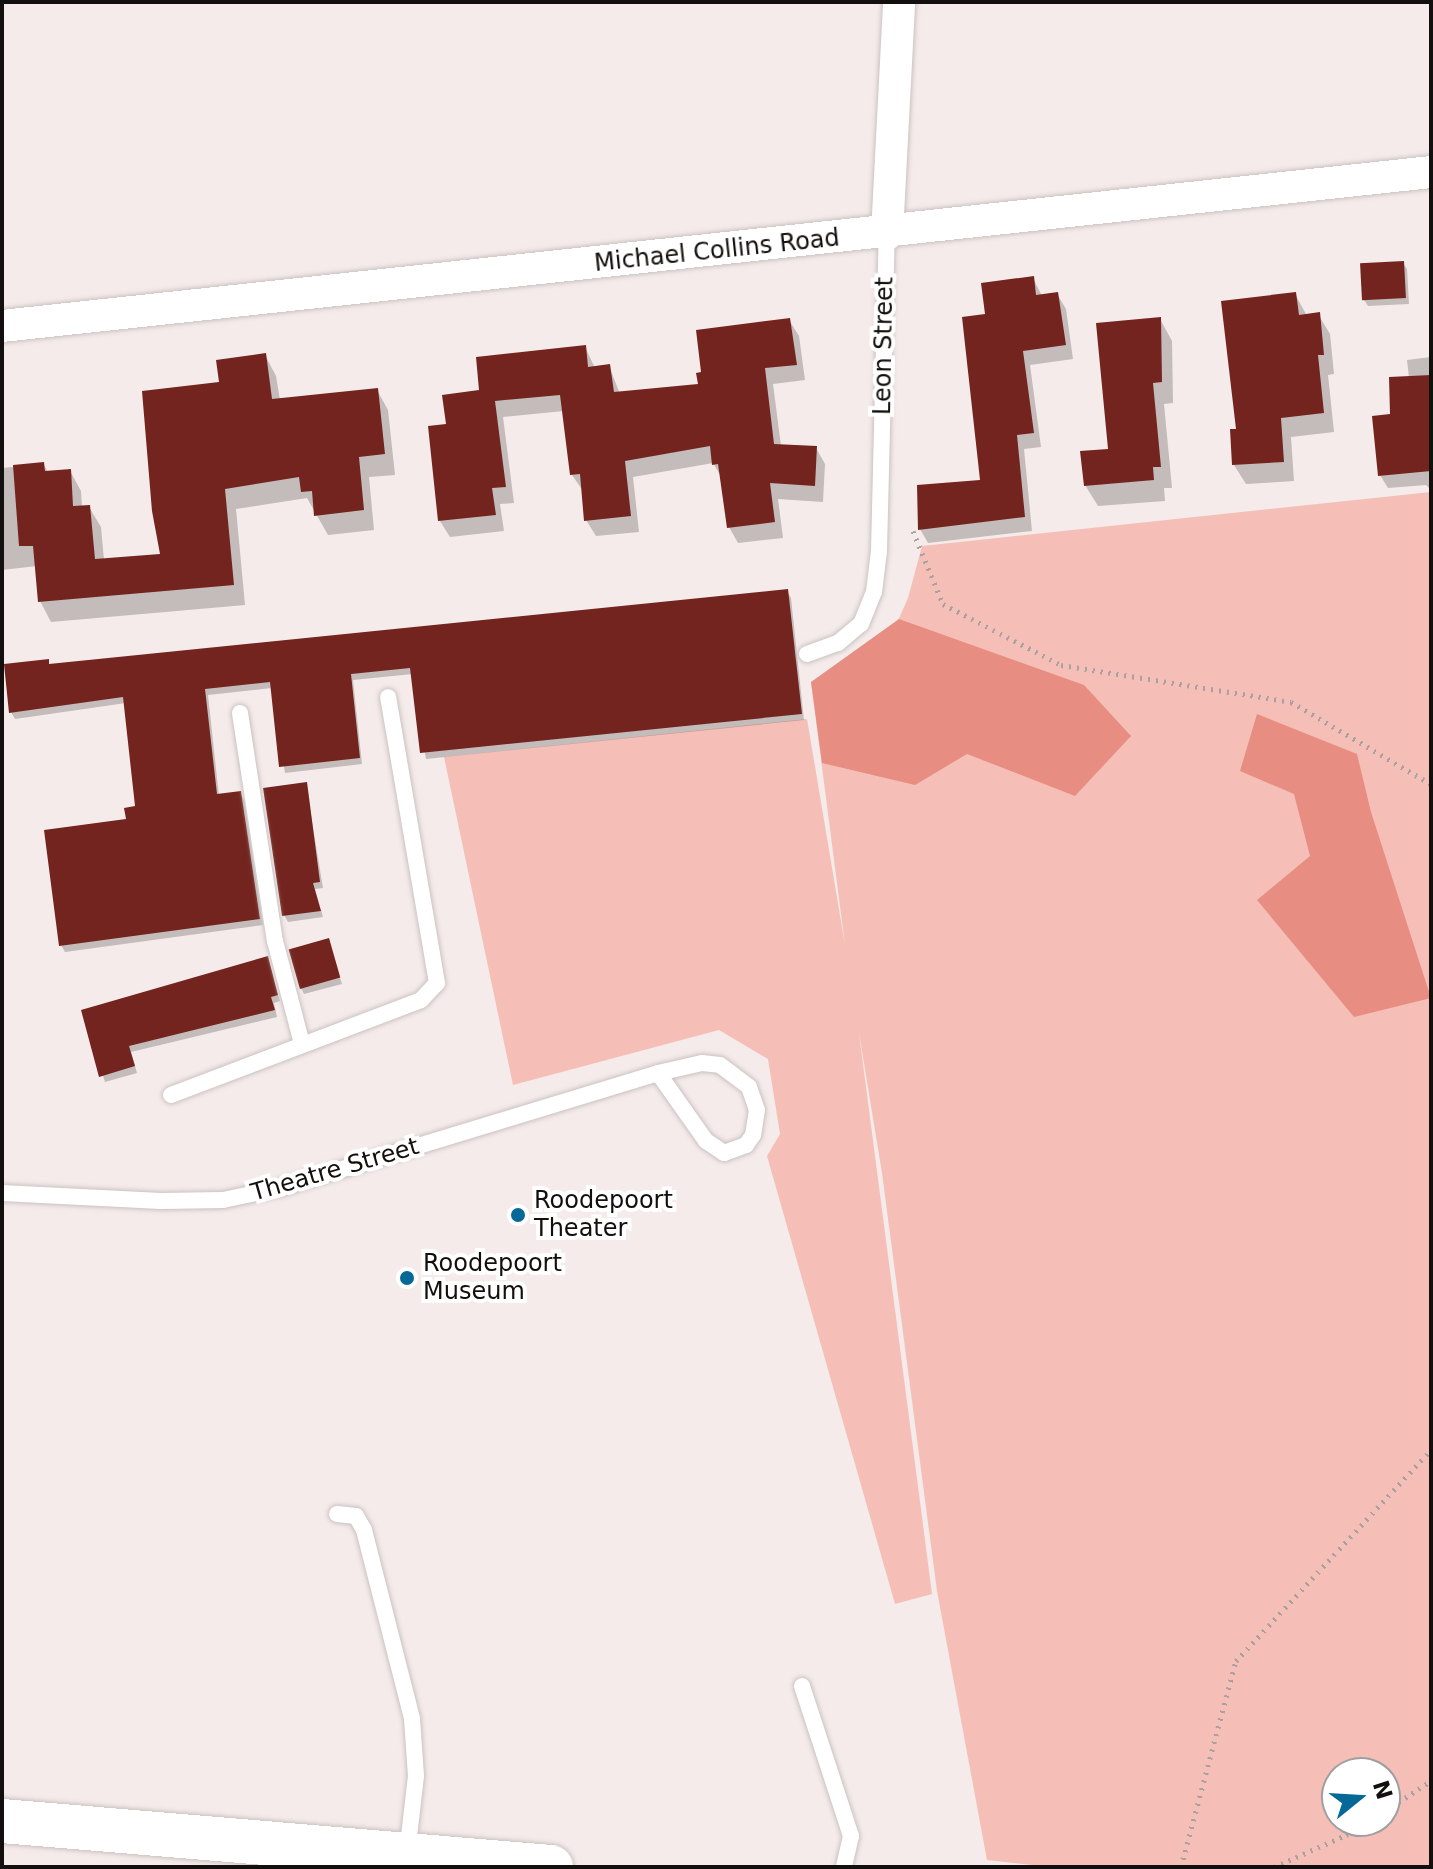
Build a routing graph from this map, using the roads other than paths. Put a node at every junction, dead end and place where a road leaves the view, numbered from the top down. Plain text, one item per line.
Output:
1 (899, 2) edge
2 (1431, 172) edge
3 (887, 234) junction
4 (2, 326) edge
5 (807, 654) dead end
6 (388, 697) dead end
7 (240, 713) dead end
8 (302, 1044) junction
9 (658, 1073) junction
10 (171, 1095) dead end
11 (2, 1193) edge
12 (337, 1514) dead end
13 (802, 1686) dead end
14 (2, 1821) edge
15 (382, 1858) edge
16 (551, 1867) edge
17 (844, 1867) edge

1 - 3 street, Leon Street
2 - 3 street, Michael Collins Road
3 - 4 street, Michael Collins Road
3 - 5 lane, Leon Street
6 - 8 lane
7 - 8 lane
8 - 10 lane
9 - 9 lane, Theatre Street
9 - 11 lane, Theatre Street
12 - 15 lane
13 - 17 lane
14 - 15 main road
15 - 16 main road

